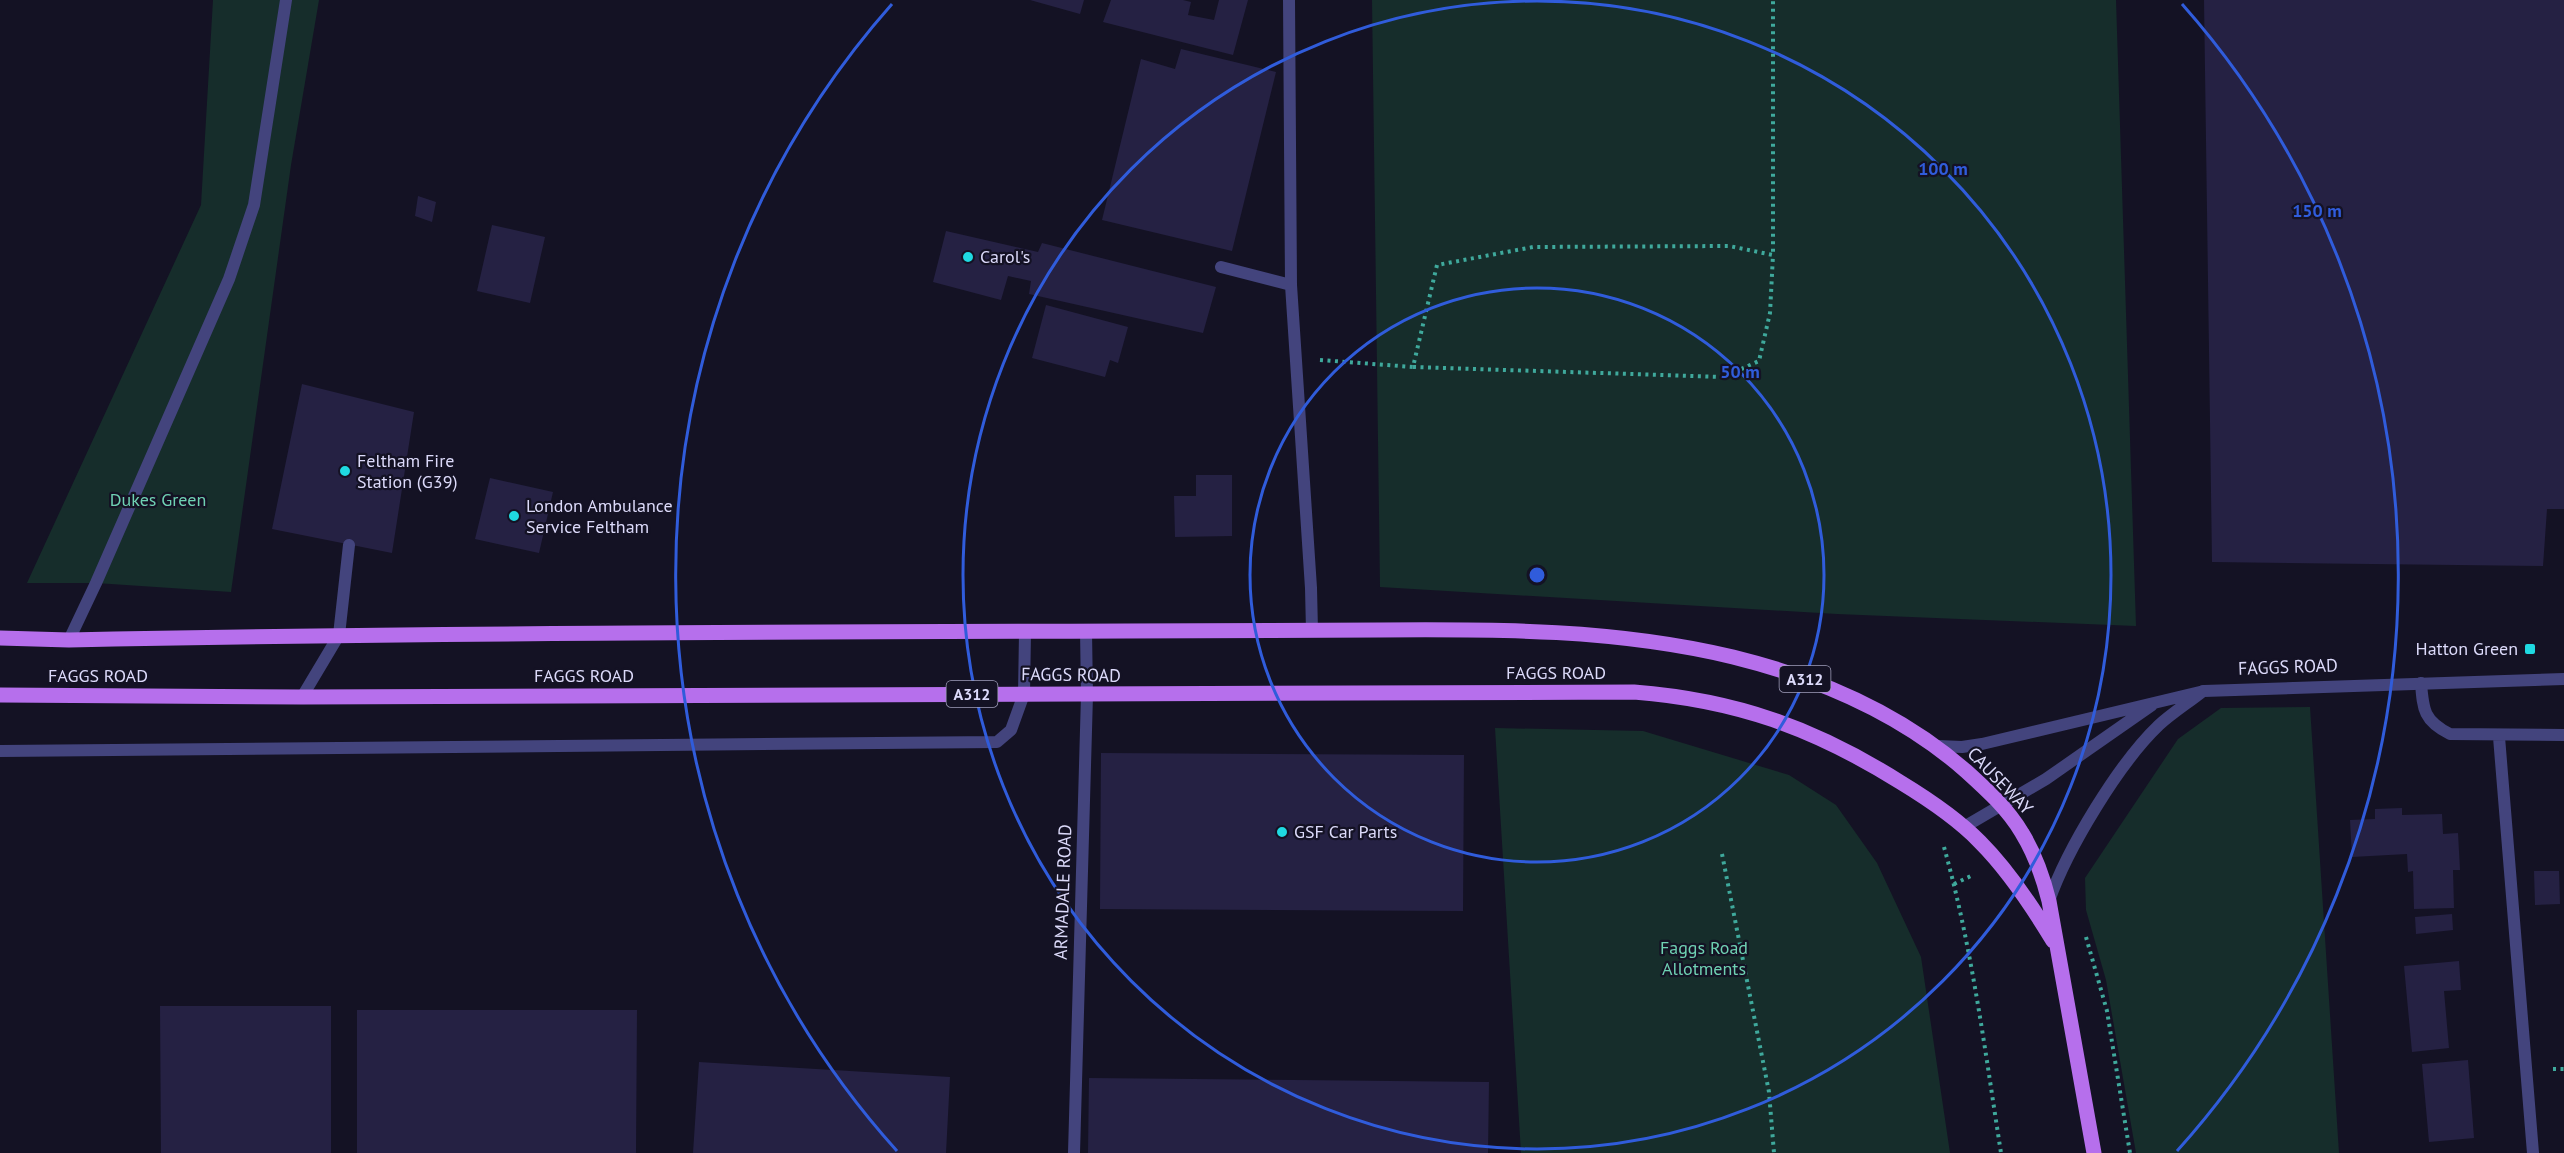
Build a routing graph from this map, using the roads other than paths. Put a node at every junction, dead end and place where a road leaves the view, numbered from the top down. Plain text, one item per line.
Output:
1 (286, 0) edge
2 (1288, 0) edge
3 (1221, 267) dead end
4 (1291, 285) junction
5 (349, 545) dead end
6 (1086, 631) junction
7 (1312, 631) junction
8 (1025, 632) junction
9 (339, 635) junction
10 (0, 638) edge
11 (69, 640) junction
12 (2564, 679) edge
13 (2421, 683) junction
14 (2204, 691) junction
15 (1024, 694) junction
16 (0, 695) edge
17 (1087, 695) junction
18 (302, 697) junction
19 (2158, 701) junction
20 (2564, 735) edge
21 (2499, 736) junction
22 (1938, 746) junction
23 (0, 751) edge
24 (2002, 807) junction
25 (1964, 827) junction
26 (2049, 901) junction
27 (2057, 949) junction
28 (1074, 1153) edge
29 (2094, 1153) edge
30 (2533, 1153) edge

1 - 11 street
2 - 4 street
3 - 4 street
4 - 7 street
5 - 9 street
6 - 7 main road, FAGGS ROAD / A312
6 - 8 main road, FAGGS ROAD / A312
6 - 17 street, ARMADALE ROAD
7 - 22 main road, FAGGS ROAD / A312
8 - 9 main road, FAGGS ROAD / A312
8 - 15 street
9 - 11 main road, FAGGS ROAD / A312
9 - 18 street
10 - 11 main road, FAGGS ROAD / A312
12 - 13 street, FAGGS ROAD
13 - 14 street, FAGGS ROAD
13 - 21 street
14 - 19 street, FAGGS ROAD
14 - 26 street
15 - 17 main road, FAGGS ROAD / A312
15 - 18 main road, FAGGS ROAD / A312
15 - 23 street
16 - 18 main road, FAGGS ROAD / A312
17 - 25 main road, FAGGS ROAD / A312
17 - 28 street, ARMADALE ROAD
19 - 22 street, FAGGS ROAD
19 - 24 street
20 - 21 street
21 - 30 street
22 - 24 main road, CAUSEWAY / A312
24 - 25 street
24 - 26 main road, CAUSEWAY / A312
25 - 27 main road, CAUSEWAY / A312
26 - 27 main road, CAUSEWAY / A312
27 - 29 main road, CAUSEWAY / A312

